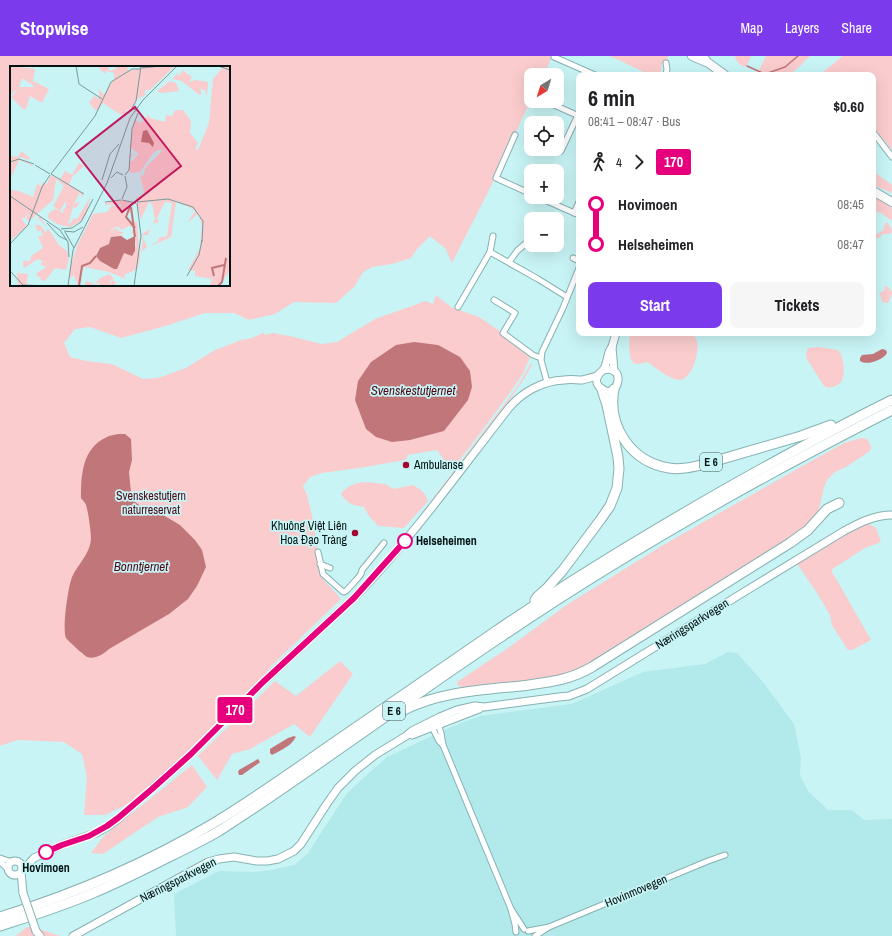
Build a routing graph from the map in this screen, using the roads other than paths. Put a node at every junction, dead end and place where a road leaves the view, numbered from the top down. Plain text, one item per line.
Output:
1 (692, 56) edge
2 (554, 57) dead end
3 (705, 59) edge
4 (666, 63) dead end
5 (588, 72) edge
6 (667, 72) edge
7 (721, 72) edge
8 (561, 108) edge
9 (576, 115) edge
10 (576, 122) edge
11 (515, 135) dead end
12 (876, 136) edge
13 (564, 148) edge
14 (892, 157) edge
15 (876, 189) edge
16 (524, 191) edge
17 (876, 193) edge
18 (892, 197) edge
19 (892, 202) edge
20 (554, 204) edge
21 (576, 214) edge
22 (493, 236) dead end
23 (524, 245) edge
24 (490, 252) junction
25 (573, 258) dead end
26 (576, 260) edge
27 (509, 262) junction
28 (576, 276) edge
29 (568, 297) junction
30 (494, 300) dead end
31 (458, 308) dead end
32 (615, 336) edge
33 (612, 347) junction
34 (541, 358) junction
35 (603, 370) junction
36 (614, 371) junction
37 (598, 376) junction
38 (583, 380) junction
39 (547, 382) junction
40 (600, 388) junction
41 (614, 389) junction
42 (892, 400) edge
43 (892, 410) edge
44 (892, 417) edge
45 (855, 418) junction
46 (860, 426) junction
47 (839, 503) dead end
48 (892, 515) edge
49 (384, 543) dead end
50 (318, 552) dead end
51 (320, 564) junction
52 (330, 568) dead end
53 (528, 609) junction
54 (434, 724) junction
55 (374, 726) junction
56 (724, 855) dead end
57 (0, 858) edge
58 (34, 858) junction
59 (14, 861) junction
60 (0, 862) edge
61 (7, 868) junction
62 (21, 871) junction
63 (12, 875) junction
64 (23, 893) junction
65 (511, 909) junction
66 (0, 917) edge
67 (0, 926) edge
68 (549, 927) junction
69 (528, 932) edge
70 (38, 934) edge
71 (515, 934) edge
72 (73, 936) edge
73 (535, 936) edge

1 - 3 main road
2 - 5 street
3 - 7 main road
4 - 6 street
8 - 9 street
10 - 13 street
11 - 16 street
12 - 14 street
15 - 18 main road
17 - 19 main road
20 - 21 street
22 - 24 street
23 - 27 street
24 - 27 street
24 - 31 street
25 - 26 street
27 - 29 street
28 - 29 street
29 - 34 street
30 - 34 street
32 - 33 main road
33 - 35 main road
33 - 36 main road
34 - 39 street
35 - 36 main road
35 - 37 main road
36 - 41 main road
37 - 38 main road
37 - 40 main road
38 - 39 main road
38 - 40 main road
39 - 58 main road
40 - 41 main road
40 - 53 highway, E 6
41 - 45 highway, E 6
42 - 45 highway, E 6
43 - 46 highway, E 6
44 - 46 highway, E 6
45 - 53 highway, E 6
46 - 55 highway, E 6
47 - 55 highway, E 6
48 - 54 main road, Næringsparkvegen
49 - 51 street
50 - 51 street
51 - 52 street
53 - 66 highway, E 6
54 - 65 street
54 - 72 main road, Næringsparkvegen
55 - 67 highway, E 6
56 - 68 street, Hovinmovegen
57 - 59 street
58 - 59 main road
58 - 62 main road
59 - 61 main road
59 - 62 main road
60 - 61 street
61 - 63 main road
62 - 63 main road
62 - 64 main road
63 - 64 main road
64 - 70 main road, bridge
65 - 69 street
65 - 71 street
68 - 69 street, Hovinmovegen
68 - 73 street, Hovinmovegen
69 - 71 street, Hovinmovegen

